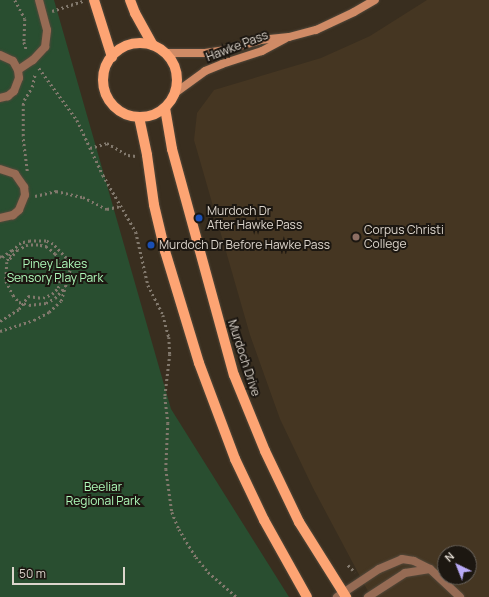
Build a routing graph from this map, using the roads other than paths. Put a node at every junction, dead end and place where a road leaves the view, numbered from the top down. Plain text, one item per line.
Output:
1 (39, 0) edge
2 (94, 0) edge
3 (130, 0) edge
4 (375, 0) edge
5 (289, 37) junction
6 (153, 45) junction
7 (165, 53) junction
8 (0, 55) edge
9 (112, 57) junction
10 (18, 70) junction
11 (175, 93) junction
12 (0, 98) edge
13 (165, 108) junction
14 (140, 117) junction
15 (0, 165) edge
16 (4, 170) edge
17 (0, 218) edge
18 (430, 569) junction
19 (342, 596) edge
20 (307, 597) edge
21 (368, 597) edge
22 (460, 597) edge

1 - 10 lane
2 - 9 main road
3 - 6 main road
4 - 5 main road, Hawke Pass
5 - 7 main road, Hawke Pass
5 - 11 main road, Hawke Pass
6 - 7 main road
6 - 9 main road
7 - 11 main road
8 - 10 lane
9 - 14 main road
10 - 12 lane
11 - 13 main road
13 - 14 main road
13 - 19 main road, Murdoch Drive
14 - 20 main road
15 - 16 lane
16 - 17 lane
18 - 19 lane
18 - 21 lane
18 - 22 lane

